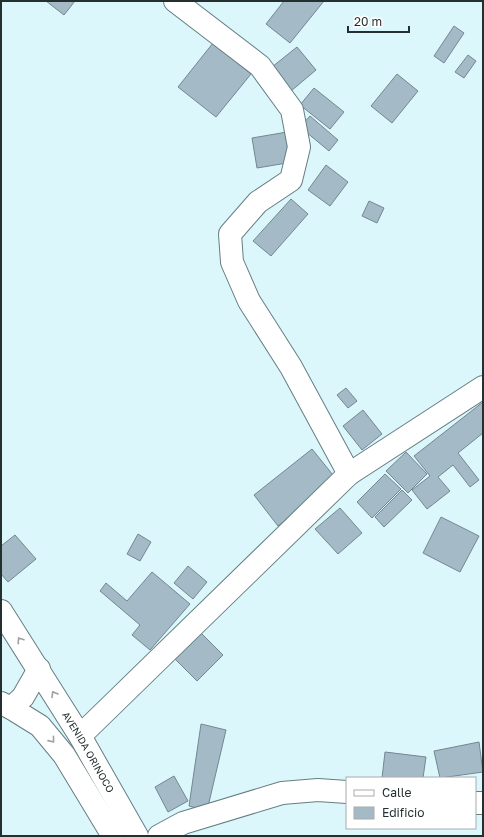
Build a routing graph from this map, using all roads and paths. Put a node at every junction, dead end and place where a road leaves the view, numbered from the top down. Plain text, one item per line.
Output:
1 (175, 1) edge
2 (483, 387) edge
3 (349, 474) junction
4 (1, 611) edge
5 (39, 669) junction
6 (6, 706) edge
7 (80, 736) junction
8 (346, 792) edge
9 (113, 836) edge
10 (137, 836) edge
11 (159, 836) edge

1 - 3 street
2 - 3 street
3 - 7 street
5 -> 4 street, AVENIDA ORINOCO
5 - 6 street
7 -> 5 street, AVENIDA ORINOCO
6 -> 9 street
7 - 10 street, AVENIDA ORINOCO
8 - 11 street

